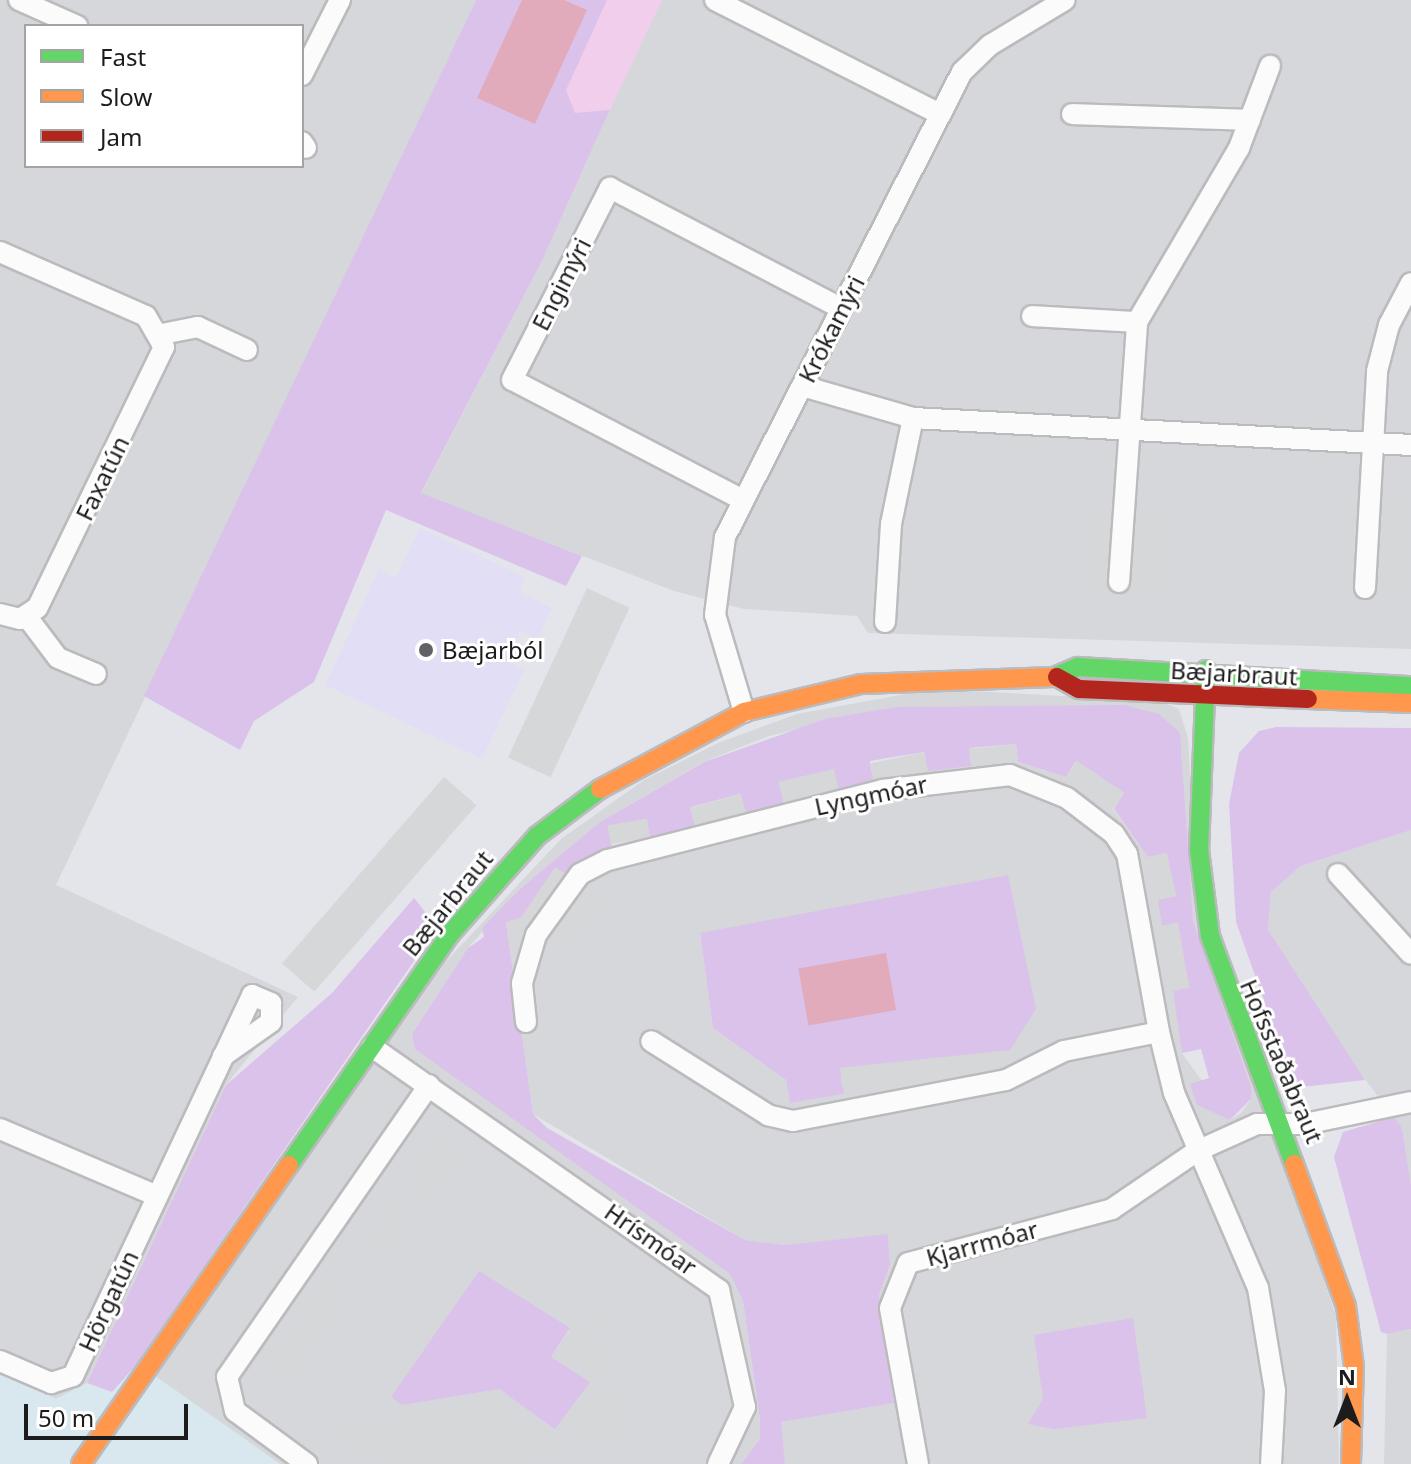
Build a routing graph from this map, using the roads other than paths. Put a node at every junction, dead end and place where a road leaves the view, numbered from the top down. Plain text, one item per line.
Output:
1 (19, 0) edge
2 (340, 0) edge
3 (715, 0) edge
4 (1065, 0) edge
5 (73, 24) edge
6 (1270, 66) dead end
7 (304, 71) edge
8 (940, 114) junction
9 (1072, 114) dead end
10 (1250, 120) junction
11 (0, 252) edge
12 (1411, 283) edge
13 (841, 308) junction
14 (1032, 316) dead end
15 (1137, 322) junction
16 (162, 334) junction
17 (247, 350) dead end
18 (802, 386) junction
19 (913, 418) junction
20 (1127, 433) junction
21 (1372, 444) junction
22 (1411, 445) edge
23 (743, 500) junction
24 (1119, 582) dead end
25 (1365, 588) dead end
26 (0, 614) edge
27 (27, 617) junction
28 (885, 622) dead end
29 (1206, 670) junction
30 (96, 674) dead end
31 (1057, 677) junction
32 (1411, 686) edge
33 (1204, 695) junction
34 (1411, 703) edge
35 (744, 712) junction
36 (1338, 874) dead end
37 (1411, 954) edge
38 (526, 1022) dead end
39 (1159, 1032) junction
40 (651, 1041) dead end
41 (372, 1047) junction
42 (223, 1056) dead end
43 (429, 1085) junction
44 (1411, 1102) edge
45 (1281, 1122) junction
46 (0, 1129) edge
47 (1197, 1151) junction
48 (157, 1196) junction
49 (0, 1361) edge
50 (81, 1464) edge
51 (307, 1464) edge
52 (718, 1464) edge
53 (918, 1464) edge
54 (1271, 1464) edge
55 (1351, 1464) edge

1 - 5 street
2 - 7 street
3 - 8 street
4 - 8 street, Krókamýri
6 - 10 street
8 - 13 street, Krókamýri
9 - 10 street
10 - 15 street
11 - 16 street
12 - 21 street
13 - 18 street, Krókamýri
13 - 23 street, Engimýri
14 - 15 street
15 - 20 street
16 - 17 street
16 - 27 street, Faxatún
18 - 19 street
18 - 23 street, Krókamýri
19 - 20 street
19 - 28 street
20 - 21 street
20 - 24 street
21 - 22 street
21 - 25 street
23 - 35 street, Krókamýri
26 - 27 street
27 - 30 street
29 - 31 street, Bæjarbraut
29 - 32 street, Bæjarbraut
29 - 33 street, Hofsstaðabraut
31 - 33 street, Bæjarbraut
31 - 35 street, Bæjarbraut
33 - 34 street, Bæjarbraut
33 - 45 street, Hofsstaðabraut
35 - 41 street, Bæjarbraut
36 - 37 street
38 - 39 street, Lyngmóar
39 - 40 street
39 - 47 street, Lyngmóar
41 - 43 street, Hrísmóar
41 - 50 street, Bæjarbraut
42 - 48 street, Hörgatún
43 - 51 street
43 - 52 street, Hrísmóar
44 - 45 street, Kjarrmóar
45 - 47 street, Kjarrmóar
45 - 55 street, Hofsstaðabraut
46 - 48 street
47 - 53 street, Kjarrmóar
47 - 54 street
48 - 49 street, Hörgatún

